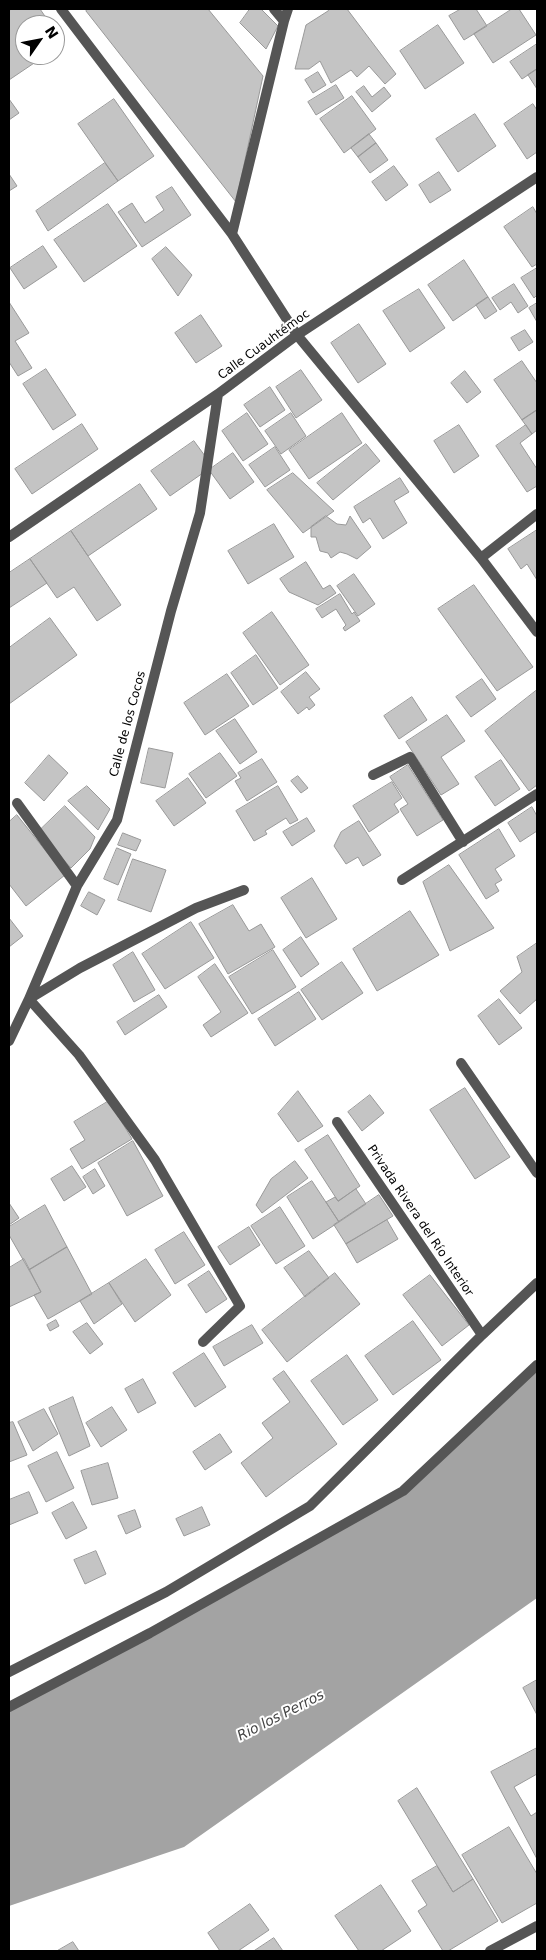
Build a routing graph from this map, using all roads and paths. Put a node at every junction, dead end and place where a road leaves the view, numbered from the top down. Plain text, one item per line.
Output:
1 (61, 9) edge
2 (274, 9) edge
3 (288, 9) edge
4 (284, 21) junction
5 (537, 178) edge
6 (232, 234) junction
7 (297, 335) junction
8 (218, 394) junction
9 (537, 514) edge
10 (9, 537) edge
11 (481, 558) junction
12 (537, 632) edge
13 (373, 775) dead end
14 (537, 794) edge
15 (17, 803) dead end
16 (463, 842) junction
17 (402, 880) dead end
18 (77, 886) junction
19 (244, 890) dead end
20 (29, 999) junction
21 (9, 1041) edge
22 (461, 1063) dead end
23 (337, 1122) dead end
24 (537, 1173) edge
25 (537, 1283) edge
26 (482, 1335) junction
27 (203, 1342) dead end
28 (537, 1365) edge
29 (9, 1672) edge
30 (9, 1707) edge
31 (537, 1926) edge
32 (490, 1951) edge

1 - 6 street
2 - 4 street
3 - 4 street
4 - 6 street
5 - 7 street, Calle Cuauhtémoc
6 - 7 street
7 - 8 street, Calle Cuauhtémoc
7 - 11 street
8 - 10 street, Calle Cuauhtémoc
8 - 18 street, Calle de los Cocos
9 - 11 street
11 - 12 street
13 - 16 street
14 - 16 street
15 - 18 street
16 - 17 street
18 - 20 street, Calle de los Cocos
19 - 20 street
20 - 21 street, Calle de los Cocos
20 - 27 street
22 - 24 street
23 - 26 street, Privada Rivera del Río Interior
25 - 26 street
26 - 29 street
28 - 30 street
31 - 32 street

